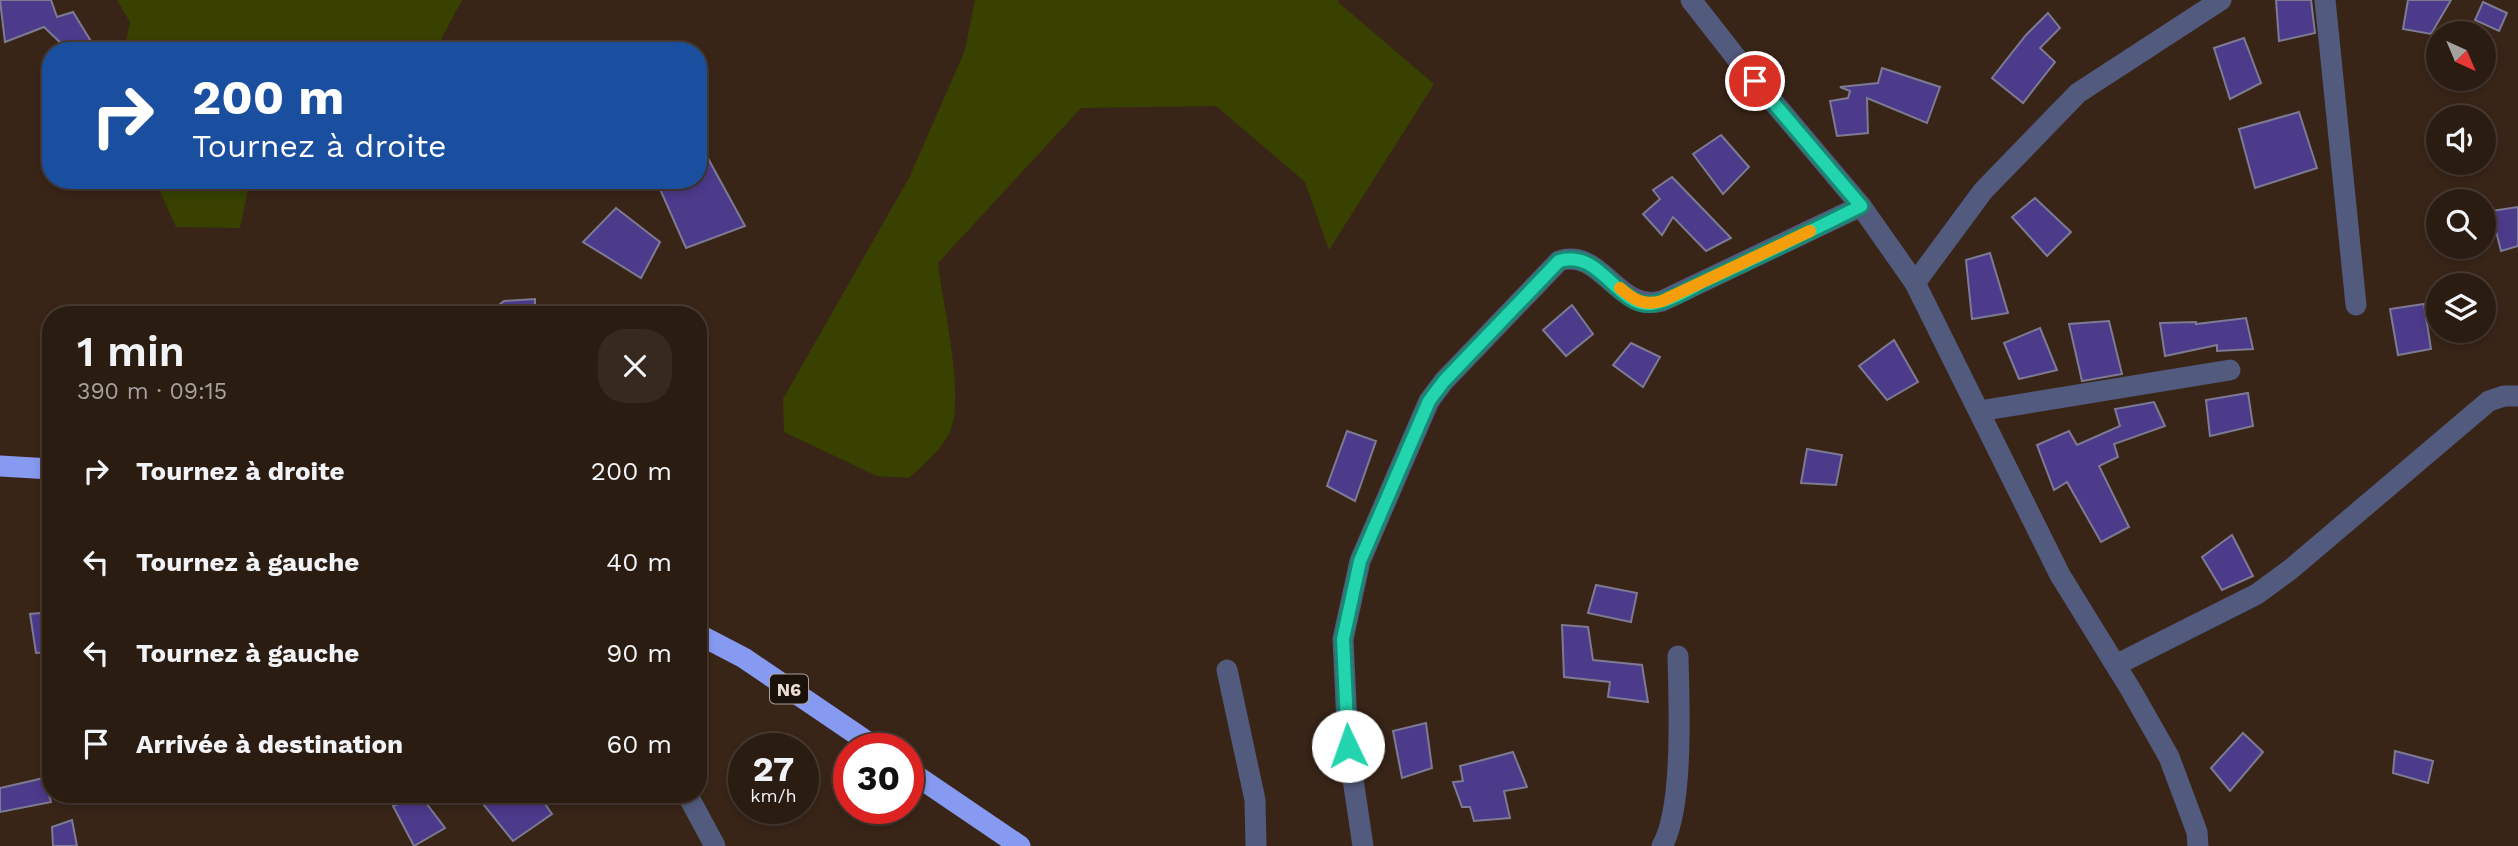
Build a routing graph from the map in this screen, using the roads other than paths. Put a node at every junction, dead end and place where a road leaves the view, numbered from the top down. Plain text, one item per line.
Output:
1 (1691, 0) edge
2 (2221, 0) edge
3 (2325, 0) edge
4 (1861, 206) junction
5 (1915, 283) junction
6 (2356, 305) dead end
7 (2230, 370) dead end
8 (2518, 396) edge
9 (1979, 411) junction
10 (0, 466) edge
11 (42, 468) edge
12 (707, 639) edge
13 (1678, 656) dead end
14 (2116, 665) junction
15 (1227, 670) dead end
16 (854, 733) edge
17 (924, 781) edge
18 (692, 803) edge
19 (715, 846) edge
20 (1020, 846) edge
21 (1256, 846) edge
22 (1363, 846) edge
23 (1662, 846) edge
24 (2198, 846) edge

1 - 4 street
2 - 5 street
3 - 6 street
4 - 5 street
4 - 22 street
5 - 9 street
7 - 9 street
8 - 14 street
9 - 14 street
10 - 11 highway
12 - 16 highway, N6
13 - 23 street
14 - 24 street
15 - 21 street
17 - 20 highway
18 - 19 street

